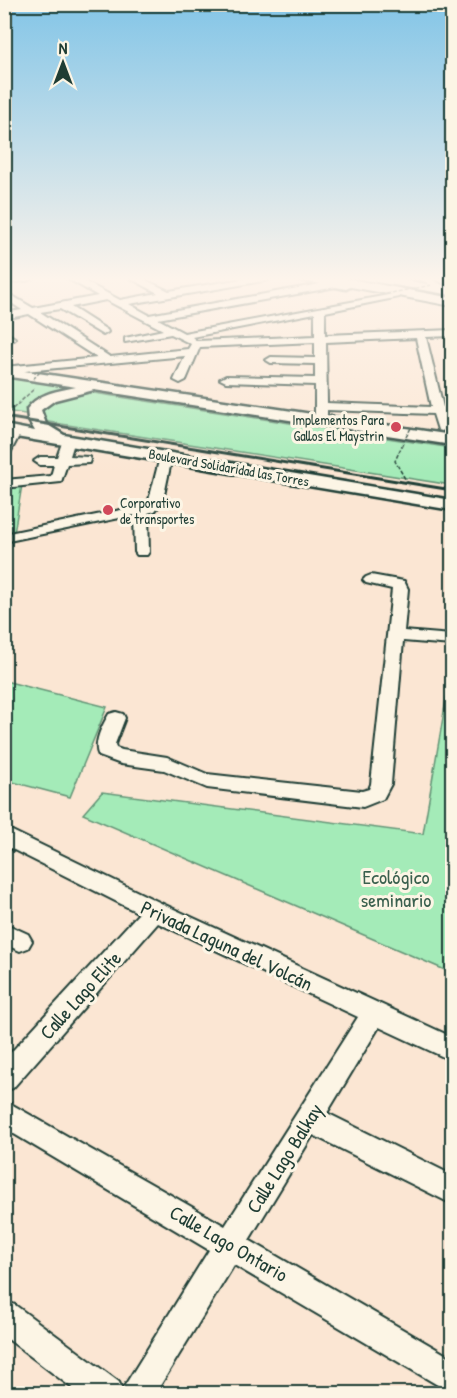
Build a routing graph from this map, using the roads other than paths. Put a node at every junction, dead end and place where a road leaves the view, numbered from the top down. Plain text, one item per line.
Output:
1 (80, 342) edge
2 (187, 342) edge
3 (267, 342) edge
4 (320, 342) edge
5 (422, 342) edge
6 (194, 348) junction
7 (108, 360) junction
8 (271, 360) dead end
9 (321, 361) junction
10 (4, 371) edge
11 (226, 379) dead end
12 (180, 381) dead end
13 (321, 382) junction
14 (106, 387) junction
15 (439, 411) junction
16 (453, 411) edge
17 (322, 413) junction
18 (442, 427) dead end
19 (10, 431) edge
20 (64, 439) junction
21 (453, 440) edge
22 (4, 453) edge
23 (166, 457) junction
24 (63, 460) junction
25 (84, 460) dead end
26 (40, 461) dead end
27 (4, 484) edge
28 (453, 505) edge
29 (141, 511) junction
30 (4, 538) edge
31 (141, 552) dead end
32 (371, 580) dead end
33 (396, 635) junction
34 (453, 640) edge
35 (116, 718) dead end
36 (4, 835) edge
37 (155, 911) junction
38 (374, 1014) junction
39 (453, 1049) edge
40 (4, 1079) edge
41 (4, 1113) edge
42 (309, 1119) junction
43 (453, 1190) edge
44 (230, 1243) junction
45 (4, 1316) edge
46 (453, 1376) edge
47 (107, 1394) edge
48 (136, 1394) edge

1 - 7 street
2 - 6 street
3 - 6 street
4 - 9 street
5 - 15 street
6 - 7 street
6 - 12 street
7 - 10 street
8 - 9 street
9 - 13 street
10 - 14 main road
11 - 13 street
13 - 17 street
14 - 17 main road
14 - 20 main road
15 - 16 street
15 - 17 street
15 - 18 street
17 - 21 main road
19 - 20 main road, Boulevard Solidaridad las Torres
19 - 22 street
20 - 23 main road, Boulevard Solidaridad las Torres
20 - 24 street
23 - 28 main road, Boulevard Solidaridad las Torres
23 - 29 street
24 - 25 street
24 - 26 street
24 - 27 street
29 - 30 street
29 - 31 street
32 - 33 street
33 - 34 street
33 - 35 street
36 - 37 street, Privada Laguna del Volcán
37 - 38 street, Privada Laguna del Volcán
37 - 40 street, Calle Lago Elite
38 - 39 street, Privada Laguna del Volcán
38 - 42 street, Calle Lago Balkay
41 - 44 street, Calle Lago Ontario
42 - 43 street
42 - 44 street, Calle Lago Balkay
44 - 46 street, Calle Lago Ontario
44 - 48 street, Calle Lago Balkay
45 - 47 street

